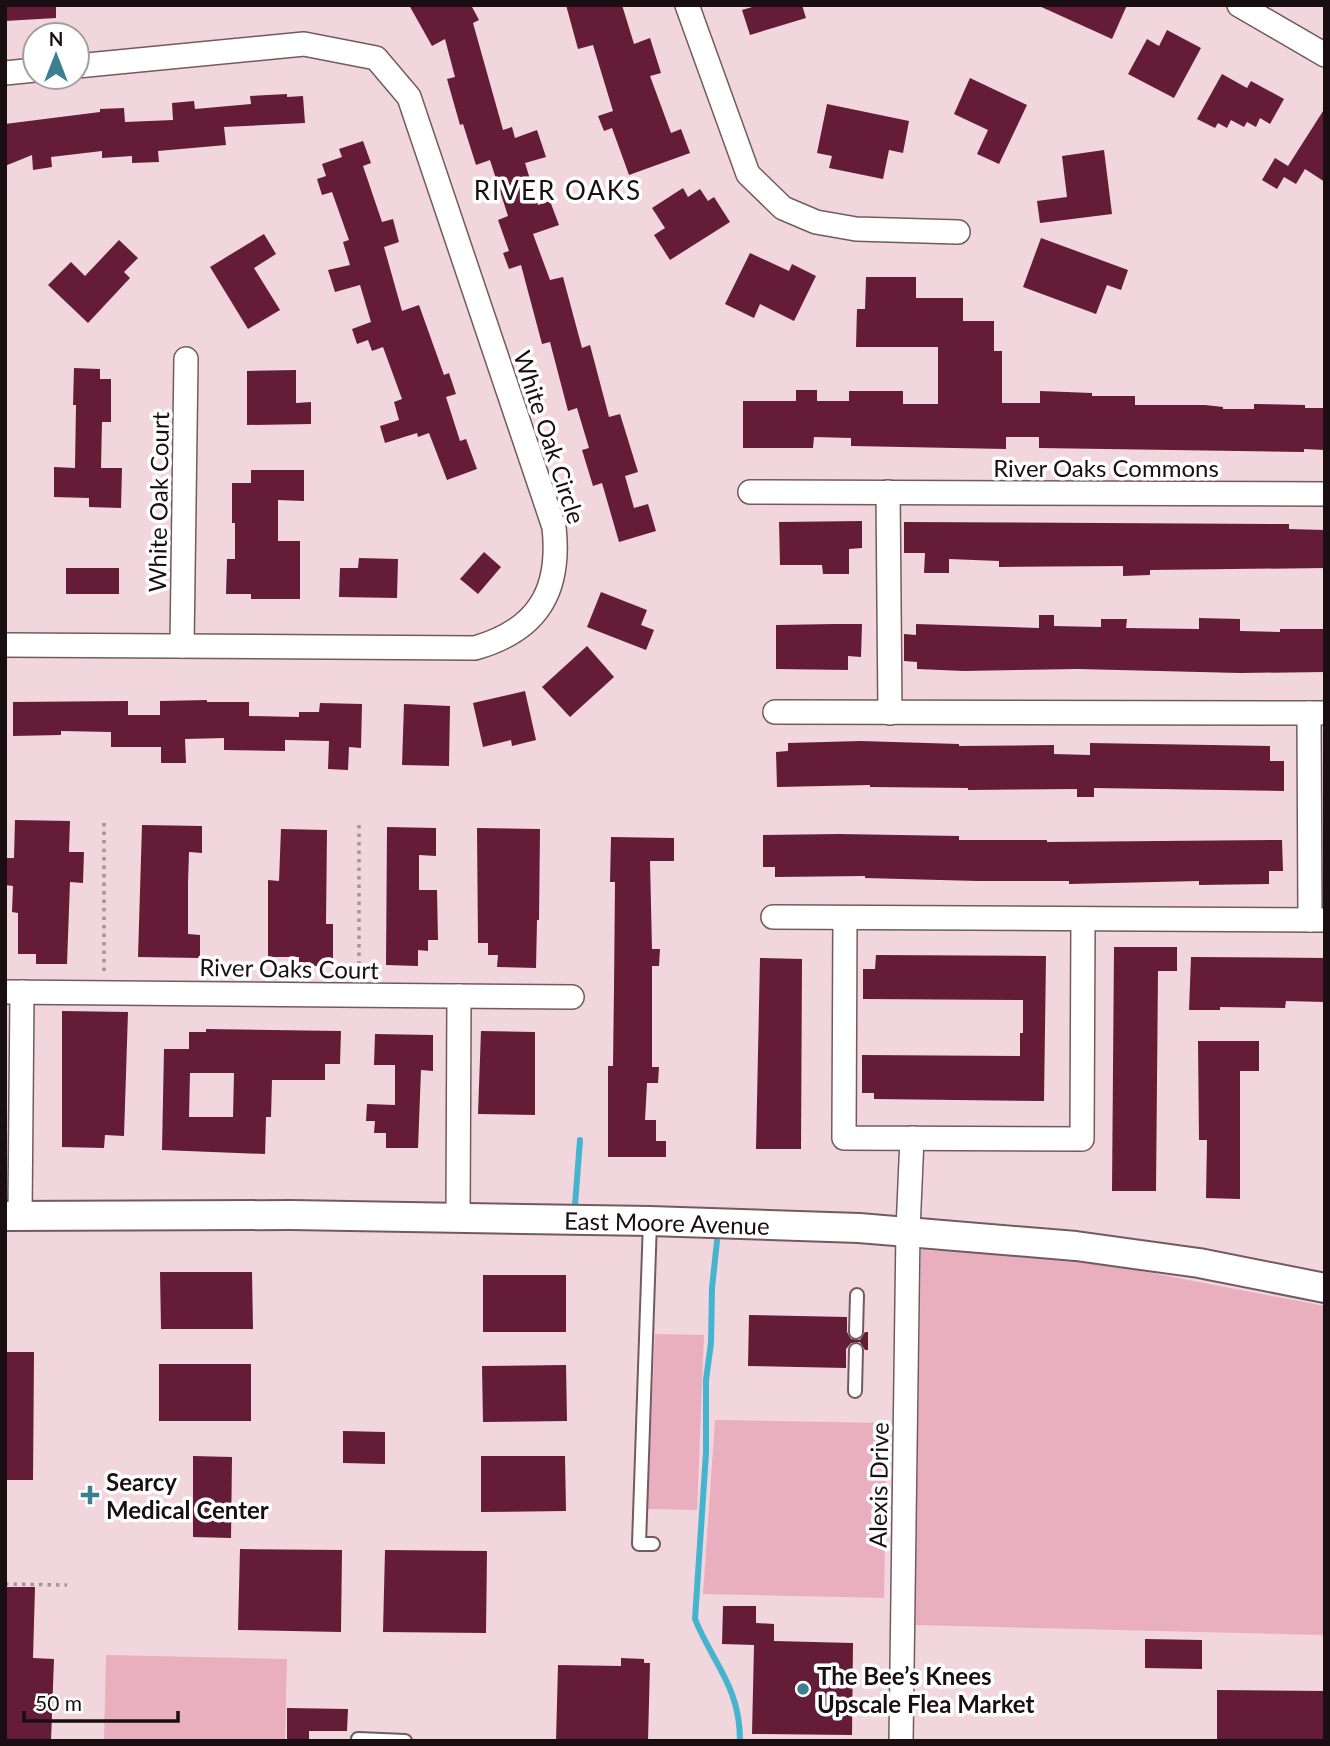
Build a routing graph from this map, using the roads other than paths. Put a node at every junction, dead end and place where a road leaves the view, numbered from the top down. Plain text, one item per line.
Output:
1 (687, 5) edge
2 (1239, 5) edge
3 (1325, 55) edge
4 (91, 65) edge
5 (958, 232) dead end
6 (186, 359) dead end
7 (750, 492) dead end
8 (888, 492) junction
9 (1325, 494) edge
10 (5, 645) edge
11 (182, 646) junction
12 (775, 712) dead end
13 (890, 713) junction
14 (1317, 713) edge
15 (773, 918) dead end
16 (845, 918) junction
17 (1083, 919) junction
18 (1317, 920) edge
19 (13, 992) edge
20 (459, 996) junction
21 (572, 997) dead end
22 (912, 1138) junction
23 (13, 1216) edge
24 (458, 1218) junction
25 (650, 1221) junction
26 (908, 1230) junction
27 (1325, 1288) edge
28 (857, 1295) dead end
29 (856, 1332) dead end
30 (856, 1350) dead end
31 (855, 1391) dead end
32 (653, 1544) dead end
33 (358, 1739) dead end
34 (405, 1740) edge
35 (901, 1741) edge

1 - 5 street
2 - 3 street
4 - 11 street, White Oak Circle
6 - 11 street, White Oak Court
7 - 8 street, River Oaks Commons
8 - 9 street, River Oaks Commons
8 - 13 street
10 - 11 street, White Oak Circle
12 - 13 street
13 - 14 street
14 - 18 street
15 - 16 street
16 - 17 street
16 - 22 street
17 - 18 street
17 - 22 street
19 - 20 street, River Oaks Court
19 - 23 street
20 - 21 street, River Oaks Court
20 - 24 street
22 - 26 street
23 - 24 street, East Moore Avenue
24 - 25 street, East Moore Avenue
25 - 26 street, East Moore Avenue
25 - 32 lane
26 - 27 street, East Moore Avenue
26 - 35 street, Alexis Drive
28 - 29 lane
30 - 31 lane
33 - 34 lane

